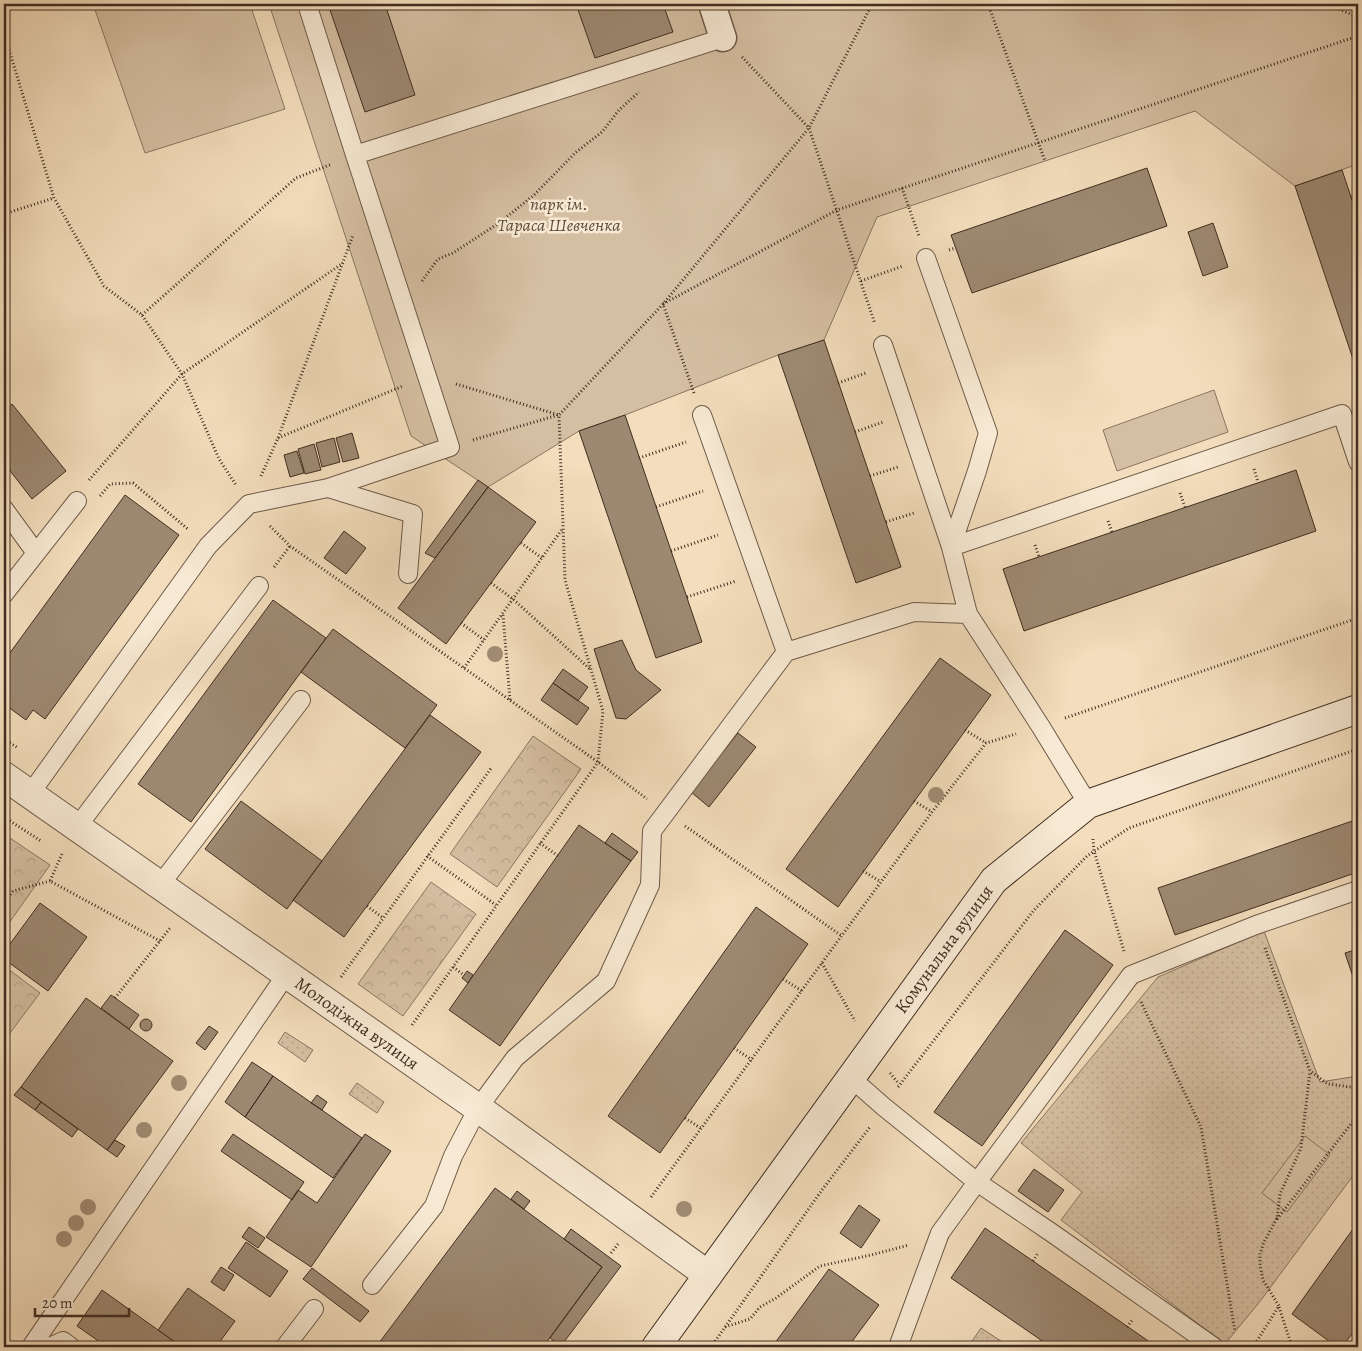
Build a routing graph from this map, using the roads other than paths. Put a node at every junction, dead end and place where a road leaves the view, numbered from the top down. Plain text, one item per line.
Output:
1 (307, 4) edge
2 (712, 4) edge
3 (723, 38) joint
4 (356, 155) junction
5 (926, 258) road end
6 (883, 346) road end
7 (702, 415) road end
8 (1358, 462) edge
9 (328, 488) junction
10 (76, 501) road end
11 (4, 509) edge
12 (951, 547) junction
13 (36, 553) junction
14 (408, 574) dead end
15 (259, 586) dead end
16 (4, 594) edge
17 (968, 614) junction
18 (786, 652) junction
19 (301, 700) dead end
20 (1358, 709) edge
21 (4, 776) edge
22 (30, 794) junction
23 (1088, 804) junction
24 (77, 827) junction
25 (160, 885) junction
26 (1358, 890) edge
27 (286, 975) junction
28 (852, 1078) junction
29 (478, 1108) junction
30 (977, 1182) junction
31 (708, 1275) junction
32 (372, 1285) dead end
33 (314, 1309) dead end
34 (31, 1347) edge
35 (50, 1347) edge
36 (71, 1347) edge
37 (285, 1347) edge
38 (656, 1347) edge
39 (898, 1347) edge
40 (1214, 1347) edge

1 - 4 lane
2 - 3 street
3 - 4 lane
4 - 9 lane
5 - 12 lane
6 - 12 lane
7 - 18 lane
8 - 12 lane
9 - 14 lane
9 - 22 lane
10 - 13 lane
11 - 13 lane
12 - 17 lane
13 - 16 lane
15 - 24 lane
17 - 18 lane
17 - 23 lane
18 - 29 lane
19 - 25 lane
20 - 23 main road, Комунальна вулиця
21 - 22 main road, Молодіжна вулиця
22 - 24 main road, Молодіжна вулиця
23 - 28 main road, Комунальна вулиця
24 - 25 main road, Молодіжна вулиця
25 - 27 main road, Молодіжна вулиця
26 - 30 lane
27 - 29 main road, Молодіжна вулиця
27 - 34 lane
28 - 30 lane
28 - 31 main road, Комунальна вулиця
29 - 31 main road, Молодіжна вулиця
29 - 32 lane
30 - 39 lane
30 - 40 lane
31 - 38 main road, Комунальна вулиця
33 - 37 lane
35 - 36 lane

